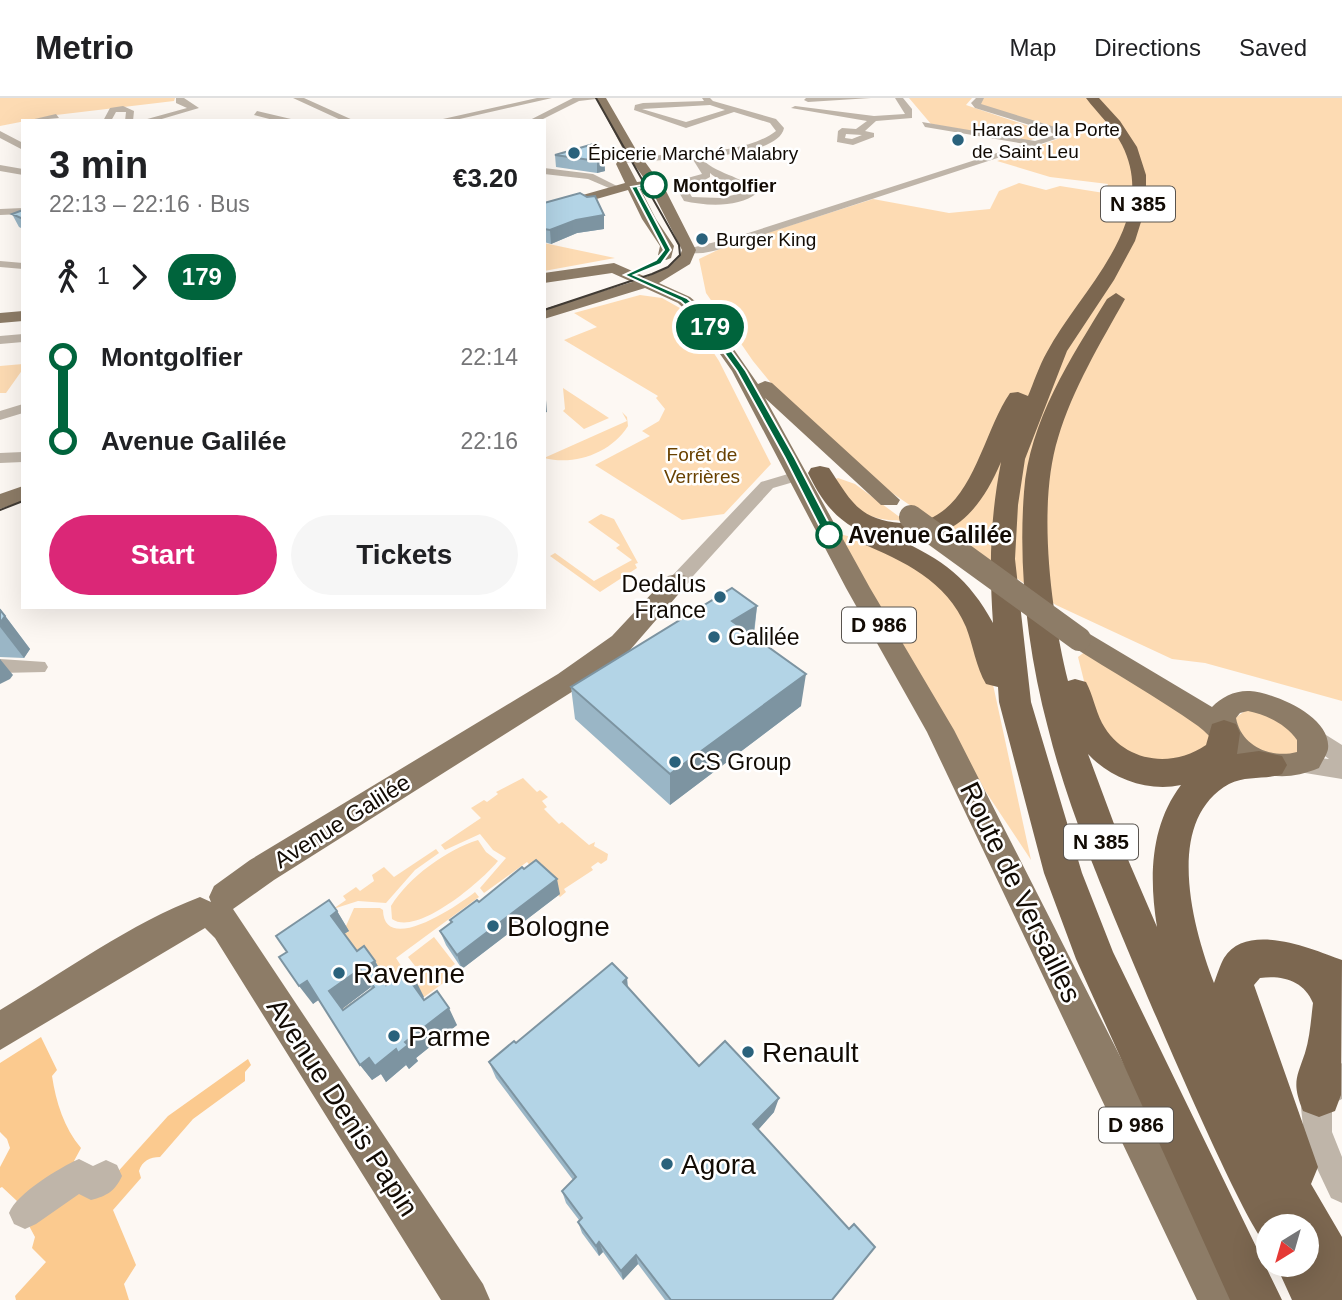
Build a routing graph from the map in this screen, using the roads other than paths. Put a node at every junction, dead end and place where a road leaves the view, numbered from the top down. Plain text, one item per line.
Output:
1 (180, 98) edge
2 (285, 98) edge
3 (295, 98) edge
4 (548, 98) edge
5 (582, 98) edge
6 (601, 98) edge
7 (867, 98) edge
8 (899, 98) edge
9 (980, 98) edge
10 (1092, 98) edge
11 (1107, 98) edge
12 (801, 99) edge
13 (708, 100) edge
14 (735, 110) junction
15 (257, 113) dead end
16 (784, 114) junction
17 (56, 116) dead end
18 (40, 119) edge
19 (108, 119) edge
20 (129, 119) edge
21 (152, 119) edge
22 (281, 119) edge
23 (346, 119) edge
24 (448, 119) edge
25 (536, 119) edge
26 (874, 119) junction
27 (11, 124) dead end
28 (925, 124) dead end
29 (0, 127) edge
30 (858, 132) dead end
31 (0, 134) edge
32 (1037, 144) junction
33 (21, 148) edge
34 (21, 150) edge
35 (11, 153) dead end
36 (694, 154) junction
37 (637, 159) junction
38 (620, 160) junction
39 (700, 164) junction
40 (0, 168) edge
41 (546, 171) edge
42 (21, 172) edge
43 (1154, 178) dead end
44 (654, 185) junction
45 (634, 187) junction
46 (616, 188) junction
47 (546, 209) edge
48 (21, 211) edge
49 (0, 212) edge
50 (689, 250) junction
51 (0, 264) edge
52 (21, 266) edge
53 (646, 273) junction
54 (546, 276) edge
55 (1125, 283) dead end
56 (546, 303) edge
57 (546, 313) edge
58 (21, 314) edge
59 (0, 317) edge
60 (21, 338) edge
61 (0, 340) edge
62 (21, 345) edge
63 (0, 347) edge
64 (1057, 351) junction
65 (765, 387) junction
66 (21, 411) edge
67 (0, 416) edge
68 (1051, 428) junction
69 (21, 457) edge
70 (0, 458) edge
71 (806, 474) junction
72 (869, 482) junction
73 (21, 494) edge
74 (889, 500) junction
75 (0, 502) edge
76 (21, 509) edge
77 (0, 517) edge
78 (735, 519) junction
79 (677, 582) joint
80 (0, 666) edge
81 (37, 667) dead end
82 (1015, 702) junction
83 (1228, 719) junction
84 (1302, 725) junction
85 (1342, 757) edge
86 (1286, 765) junction
87 (1342, 770) edge
88 (214, 909) junction
89 (1328, 974) edge
90 (0, 1031) edge
91 (1331, 1087) edge
92 (106, 1176) dead end
93 (1342, 1187) edge
94 (25, 1213) dead end
95 (1277, 1214) edge
96 (1289, 1214) edge
97 (1291, 1214) edge
98 (1320, 1265) edge
99 (1312, 1278) edge
100 (1342, 1288) edge
101 (467, 1300) edge
102 (1221, 1300) edge
103 (1255, 1300) edge
104 (1320, 1300) edge

1 - 21 street
2 - 3 street
3 - 23 street
4 - 24 street
5 - 6 street
5 - 25 street
5 - 38 main road
6 - 37 main road
7 - 12 street
8 - 26 street
9 - 32 street
10 - 64 highway, N 385
11 - 43 highway, N 385
12 - 16 street
13 - 14 street
13 - 14 street
14 - 16 street
15 - 22 street
16 - 26 street
16 - 36 street
17 - 18 street
19 - 20 street
26 - 30 street
27 - 29 street
28 - 32 street
31 - 33 street
32 - 50 street
34 - 35 street
36 - 37 street
36 - 39 street
37 - 38 street
37 - 44 main road
38 - 45 main road
39 - 39 street
40 - 42 street
41 - 46 street
44 - 45 main road
44 - 50 main road
45 - 46 main road
45 - 53 main road
46 - 47 main road
48 - 49 street
50 - 53 main road
51 - 52 street
53 - 54 main road
53 - 56 main road
53 - 57 main road
53 - 65 main road
53 - 71 main road, D 986
55 - 68 highway, N 385
58 - 59 main road
60 - 61 street
62 - 63 street
64 - 71 highway
64 - 82 highway, N 385
65 - 71 main road
65 - 72 main road
66 - 67 street
68 - 83 highway
68 - 95 highway, N 385
69 - 70 street
71 - 72 main road
71 - 74 main road
71 - 78 street
71 - 78 street
71 - 82 highway
71 - 102 main road, Route de Versailles / D 986
72 - 74 main road
73 - 75 main road
74 - 83 main road, bridge
76 - 77 main road
78 - 79 street, Avenue Galilée
79 - 88 main road, Avenue Galilée
80 - 81 street
82 - 103 highway, N 385
83 - 84 main road
83 - 86 main road
84 - 85 street
84 - 86 main road
86 - 87 street
86 - 96 highway
88 - 90 main road, Avenue Galilée
88 - 101 main road, Avenue Denis Papin
89 - 91 highway
89 - 97 highway
91 - 93 street
92 - 94 street
98 - 100 highway
99 - 104 highway, N 385

